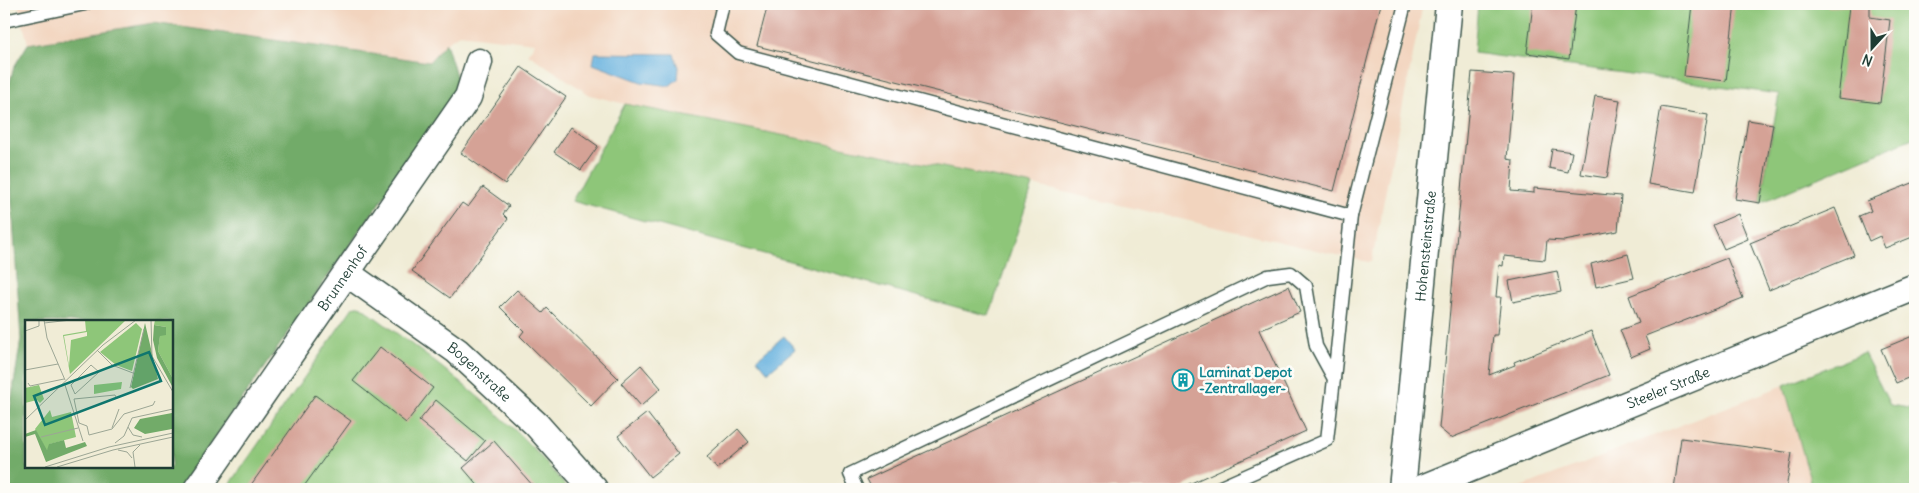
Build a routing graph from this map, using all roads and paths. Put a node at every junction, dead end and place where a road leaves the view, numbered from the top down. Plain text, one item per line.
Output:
1 (85, 4) edge
2 (723, 4) edge
3 (1405, 4) edge
4 (1449, 4) edge
5 (4, 21) edge
6 (479, 62) dead end
7 (1351, 216) junction
8 (348, 274) junction
9 (1915, 287) edge
10 (1334, 379) junction
11 (196, 489) edge
12 (594, 489) edge
13 (857, 489) edge
14 (1216, 489) edge
15 (1402, 489) edge
16 (1420, 489) edge

1 - 5 lane
2 - 7 lane
3 - 7 lane
4 - 15 street, Hohensteinstraße
6 - 8 street, Brunnenhof
7 - 10 lane
8 - 11 street, Brunnenhof
8 - 12 street, Bogenstraße
9 - 16 street, Steeler Straße
10 - 13 lane
10 - 14 lane

